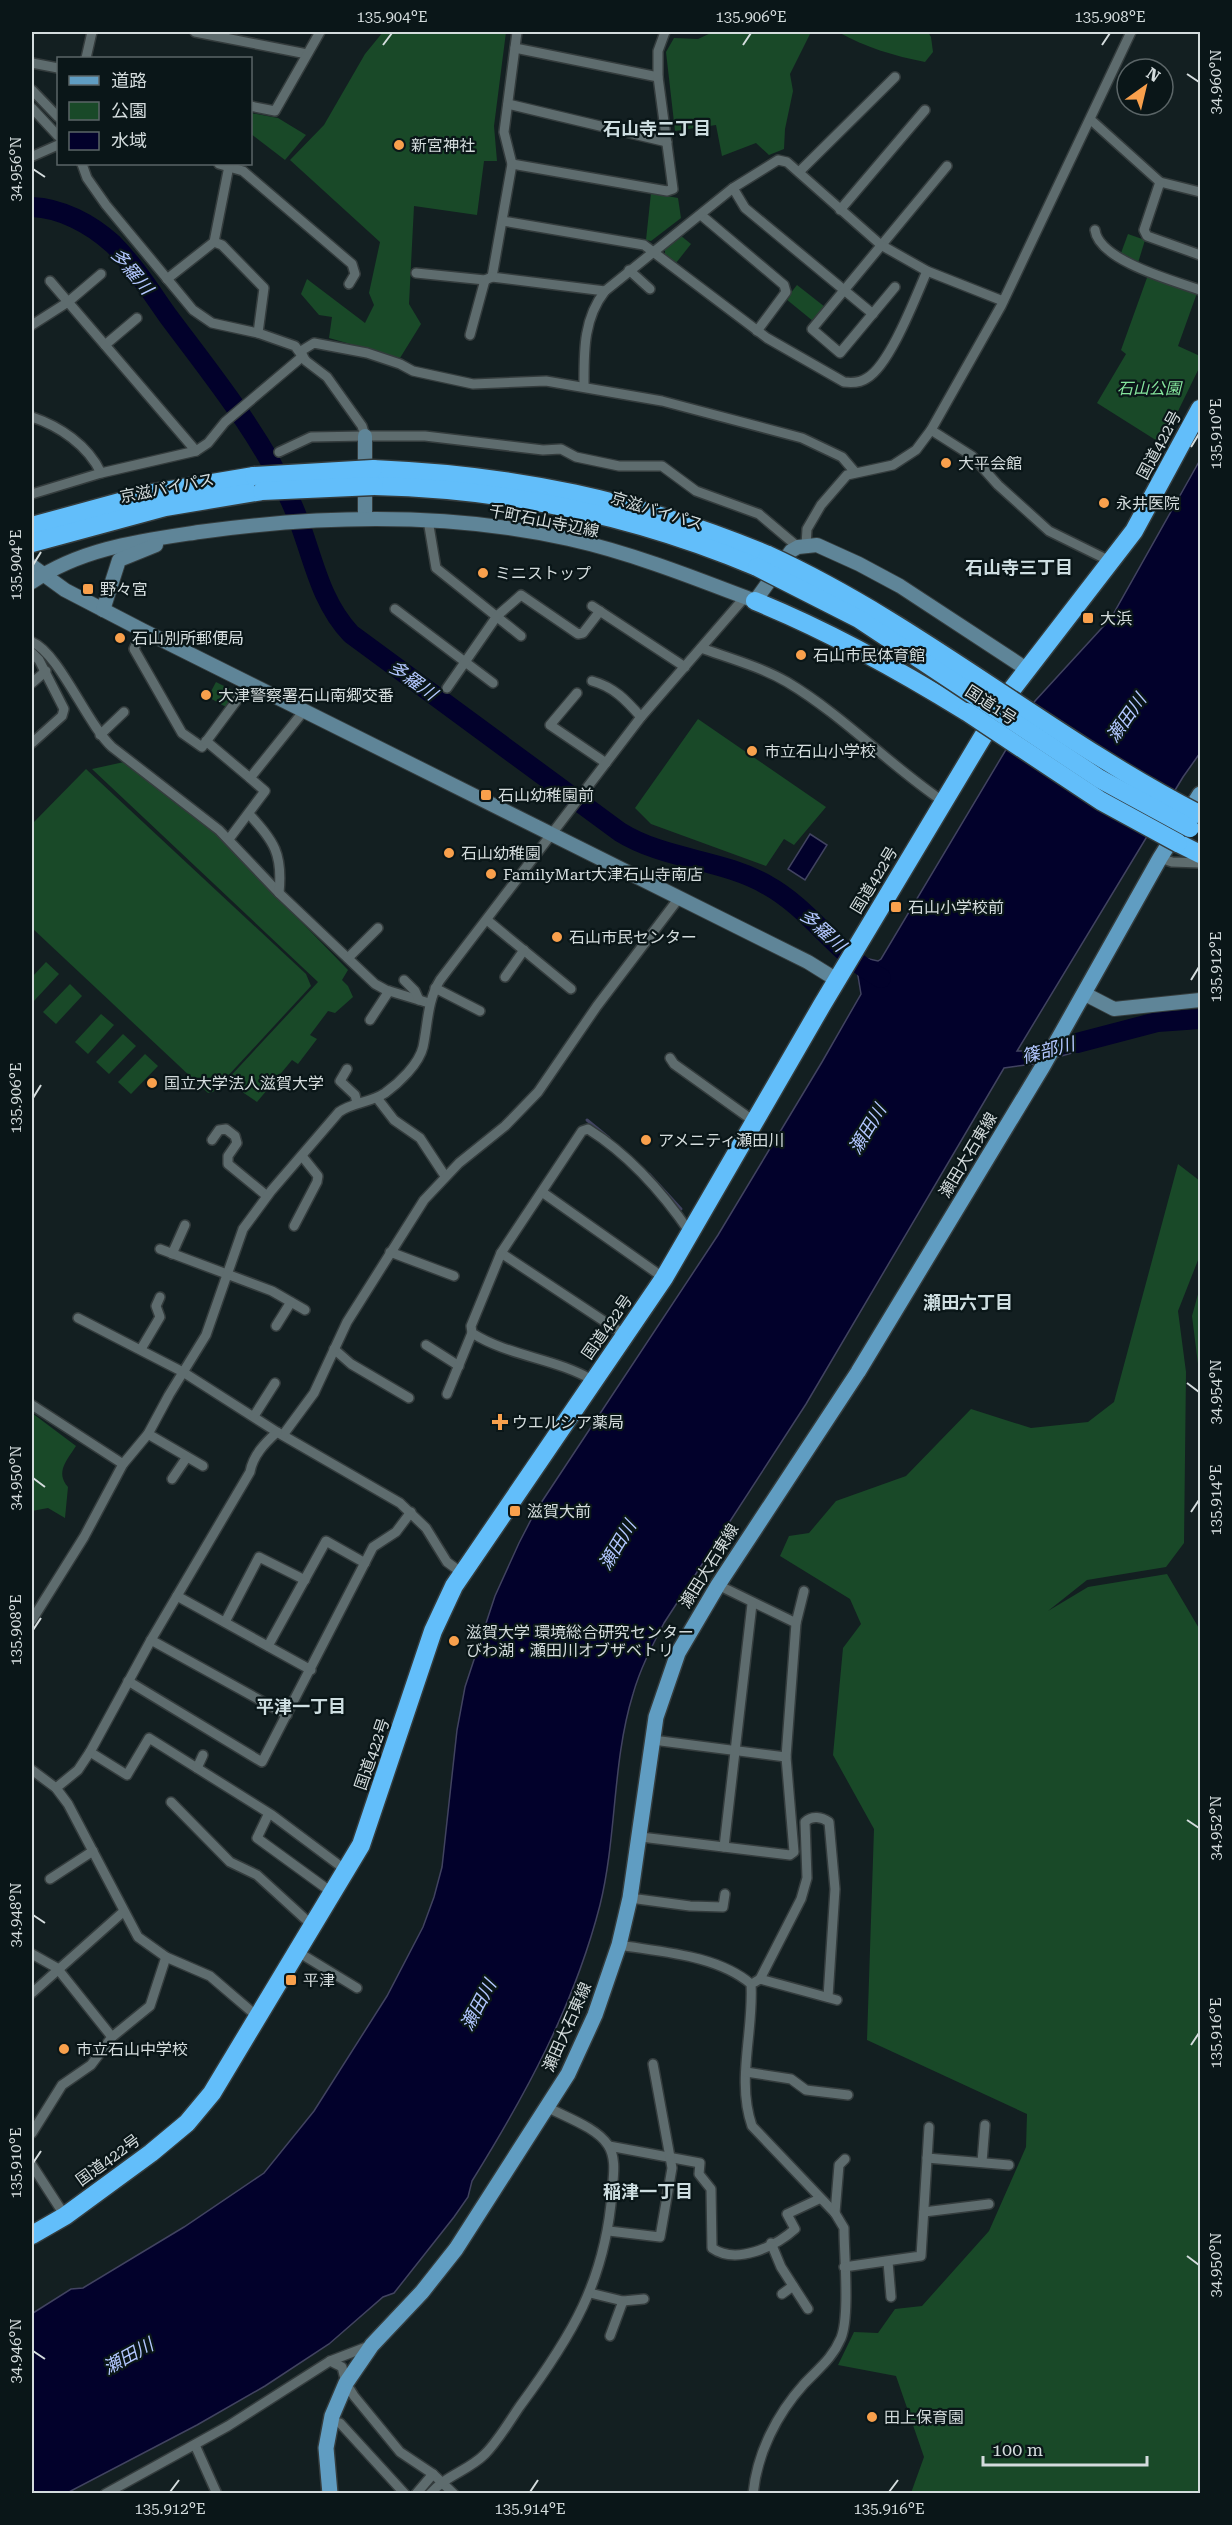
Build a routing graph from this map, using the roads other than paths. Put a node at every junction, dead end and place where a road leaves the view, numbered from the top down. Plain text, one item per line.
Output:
1 (92, 32) edge
2 (195, 32) edge
3 (320, 32) edge
4 (517, 32) edge
5 (665, 32) edge
6 (1131, 32) edge
7 (515, 48) junction
8 (307, 54) junction
9 (86, 57) edge
10 (32, 63) edge
11 (57, 68) edge
12 (658, 77) junction
13 (895, 77) dead end
14 (32, 90) edge
15 (508, 104) junction
16 (252, 106) edge
17 (32, 108) edge
18 (925, 110) dead end
19 (57, 116) edge
20 (1091, 120) junction
21 (57, 135) edge
22 (667, 142) junction
23 (57, 145) edge
24 (33, 156) edge
25 (512, 164) junction
26 (82, 165) edge
27 (224, 165) edge
28 (946, 166) dead end
29 (799, 172) junction
30 (1160, 182) junction
31 (733, 188) junction
32 (1200, 192) edge
33 (840, 210) junction
34 (701, 214) junction
35 (503, 221) junction
36 (1095, 230) dead end
37 (214, 242) junction
38 (881, 245) junction
39 (652, 252) junction
40 (1200, 255) edge
41 (629, 270) junction
42 (927, 271) junction
43 (416, 273) dead end
44 (101, 274) dead end
45 (489, 278) junction
46 (167, 279) junction
47 (50, 280) dead end
48 (349, 284) dead end
49 (895, 287) dead end
50 (650, 289) dead end
51 (1200, 290) edge
52 (605, 291) junction
53 (844, 291) junction
54 (1003, 301) junction
55 (68, 302) junction
56 (873, 314) junction
57 (137, 318) dead end
58 (32, 326) edge
59 (757, 331) junction
60 (258, 333) junction
61 (470, 335) dead end
62 (105, 345) junction
63 (302, 353) junction
64 (584, 386) junction
65 (1200, 409) edge
66 (32, 417) edge
67 (931, 430) junction
68 (365, 436) junction
69 (196, 451) junction
70 (279, 452) dead end
71 (854, 471) junction
72 (101, 473) junction
73 (258, 483) junction
74 (32, 494) edge
75 (365, 518) junction
76 (428, 520) junction
77 (32, 526) edge
78 (186, 534) junction
79 (32, 543) edge
80 (802, 546) junction
81 (762, 561) junction
82 (1112, 562) junction
83 (35, 574) edge
84 (750, 599) junction
85 (395, 609) dead end
86 (103, 610) junction
87 (497, 616) junction
88 (142, 630) junction
89 (521, 636) dead end
90 (32, 642) edge
91 (701, 648) junction
92 (32, 653) edge
93 (465, 662) junction
94 (685, 667) junction
95 (1028, 670) junction
96 (46, 671) junction
97 (592, 681) dead end
98 (32, 683) edge
99 (493, 683) dead end
100 (249, 684) junction
101 (447, 688) dead end
102 (577, 693) dead end
103 (124, 712) dead end
104 (303, 712) junction
105 (641, 717) junction
106 (100, 735) junction
107 (206, 741) junction
108 (32, 743) edge
109 (606, 763) junction
110 (250, 778) junction
111 (1200, 794) edge
112 (944, 802) junction
113 (249, 814) junction
114 (1200, 815) edge
115 (1200, 833) edge
116 (551, 834) junction
117 (229, 839) junction
118 (1200, 854) edge
119 (1160, 858) junction
120 (1200, 863) edge
121 (279, 892) junction
122 (679, 898) junction
123 (487, 920) junction
124 (378, 928) dead end
125 (524, 950) junction
126 (348, 958) junction
127 (841, 972) junction
128 (504, 977) dead end
129 (404, 980) dead end
130 (435, 988) junction
131 (571, 989) dead end
132 (389, 991) junction
133 (1085, 994) junction
134 (1200, 1000) edge
135 (424, 1001) junction
136 (480, 1011) dead end
137 (370, 1020) dead end
138 (670, 1058) dead end
139 (347, 1069) dead end
140 (377, 1098) junction
141 (357, 1103) junction
142 (755, 1122) junction
143 (212, 1140) dead end
144 (302, 1156) junction
145 (445, 1176) junction
146 (543, 1192) junction
147 (267, 1196) junction
148 (185, 1225) dead end
149 (294, 1226) dead end
150 (691, 1234) junction
151 (160, 1249) dead end
152 (390, 1252) junction
153 (501, 1253) junction
154 (172, 1254) junction
155 (225, 1276) junction
156 (454, 1276) dead end
157 (664, 1278) junction
158 (160, 1297) dead end
159 (291, 1302) junction
160 (305, 1310) dead end
161 (78, 1318) dead end
162 (276, 1326) dead end
163 (472, 1333) junction
164 (625, 1335) junction
165 (426, 1345) dead end
166 (141, 1349) junction
167 (334, 1349) junction
168 (459, 1366) junction
169 (183, 1372) junction
170 (594, 1381) junction
171 (276, 1383) dead end
172 (447, 1394) dead end
173 (410, 1398) dead end
174 (32, 1405) edge
175 (254, 1416) junction
176 (148, 1434) junction
177 (280, 1434) junction
178 (187, 1457) junction
179 (123, 1464) junction
180 (203, 1466) dead end
181 (172, 1479) dead end
182 (411, 1512) junction
183 (365, 1563) junction
184 (462, 1573) junction
185 (304, 1580) junction
186 (718, 1585) junction
187 (804, 1591) dead end
188 (177, 1596) junction
189 (752, 1604) junction
190 (32, 1620) edge
191 (225, 1622) junction
192 (796, 1623) junction
193 (151, 1640) junction
194 (268, 1646) junction
195 (311, 1670) junction
196 (128, 1681) junction
197 (287, 1715) junction
198 (652, 1740) junction
199 (735, 1750) junction
200 (90, 1752) junction
201 (203, 1755) dead end
202 (786, 1757) junction
203 (197, 1768) junction
204 (32, 1770) edge
205 (56, 1788) junction
206 (171, 1802) dead end
207 (268, 1815) junction
208 (641, 1838) junction
209 (724, 1847) junction
210 (93, 1851) junction
211 (347, 1871) junction
212 (51, 1880) dead end
213 (334, 1894) junction
214 (725, 1894) dead end
215 (630, 1898) junction
216 (123, 1912) junction
217 (314, 1927) junction
218 (619, 1945) junction
219 (298, 1952) junction
220 (32, 1954) edge
221 (166, 1957) junction
222 (57, 1968) junction
223 (760, 1979) junction
224 (751, 1984) junction
225 (357, 1988) dead end
226 (32, 1993) edge
227 (259, 2018) junction
228 (112, 2037) junction
229 (653, 2064) dead end
230 (746, 2072) junction
231 (848, 2095) dead end
232 (547, 2107) junction
233 (985, 2125) dead end
234 (929, 2127) dead end
235 (32, 2133) edge
236 (609, 2146) junction
237 (669, 2157) junction
238 (927, 2158) junction
239 (845, 2159) dead end
240 (982, 2162) junction
241 (32, 2164) edge
242 (1009, 2165) dead end
243 (819, 2199) junction
244 (989, 2204) dead end
245 (924, 2212) junction
246 (835, 2213) junction
247 (65, 2216) junction
248 (609, 2231) junction
249 (32, 2235) edge
250 (771, 2243) junction
251 (888, 2262) junction
252 (844, 2267) junction
253 (793, 2286) junction
254 (590, 2293) junction
255 (782, 2294) dead end
256 (891, 2297) dead end
257 (644, 2299) dead end
258 (623, 2301) junction
259 (808, 2309) dead end
260 (610, 2336) dead end
261 (372, 2345) junction
262 (330, 2361) junction
263 (346, 2383) junction
264 (340, 2423) dead end
265 (195, 2445) junction
266 (433, 2474) junction
267 (442, 2480) junction
268 (213, 2492) edge
269 (105, 2493) edge
270 (330, 2493) edge
271 (405, 2493) edge
272 (416, 2493) edge
273 (430, 2493) edge
274 (453, 2493) edge
275 (753, 2493) edge

1 - 9 street
2 - 8 street
3 - 8 street
4 - 7 street
5 - 12 street
6 - 20 street
7 - 12 street
7 - 15 street
8 - 16 street
10 - 11 street
12 - 22 street
13 - 29 street
14 - 19 street
15 - 22 street
15 - 25 street
17 - 21 street
18 - 33 street
20 - 30 street
20 - 54 street
22 - 25 street
23 - 24 street
25 - 35 street
26 - 46 street
27 - 37 street
27 - 48 street
28 - 38 street
29 - 31 street
29 - 33 street
30 - 32 street
30 - 40 street
31 - 34 street
31 - 53 street
33 - 38 street
34 - 39 street
34 - 59 street
35 - 39 street
35 - 45 street
36 - 51 street
37 - 46 street
37 - 60 street
38 - 42 street
38 - 53 street
39 - 41 street
39 - 59 street
41 - 50 street
41 - 52 street
42 - 54 street
42 - 59 street
43 - 45 street
44 - 55 street
45 - 52 street
45 - 61 street
46 - 60 street
47 - 55 street
49 - 56 street
52 - 64 street
53 - 56 street
53 - 56 street
54 - 67 street
55 - 58 street
55 - 62 street
57 - 62 street
60 - 63 street
62 - 69 street
63 - 64 street
63 - 68 street
63 - 69 street
64 - 71 street
65 - 82 highway, 国道422号
66 - 72 street
67 - 71 street
67 - 82 street
68 - 70 street
68 - 75 main road
68 - 80 street
69 - 72 street
71 - 80 street
72 - 74 street
73 - 77 highway, 京滋バイパス
73 - 79 highway, 京滋バイパス
73 - 81 highway, 京滋バイパス, bridge
75 - 76 main road, 千町石山寺辺線
75 - 78 main road, 千町石山寺辺線
76 - 84 main road, 千町石山寺辺線
76 - 87 street
78 - 83 main road, 千町石山寺辺線
78 - 86 main road
80 - 84 main road
80 - 95 main road
81 - 114 highway, 京滋バイパス, bridge
81 - 115 highway, 京滋バイパス, bridge
82 - 95 highway, 国道422号
83 - 86 main road
84 - 91 street
84 - 118 highway, 国道1号, bridge
85 - 93 street
86 - 88 main road
87 - 89 street
87 - 93 street
87 - 94 street
88 - 100 main road
88 - 107 street
90 - 106 street
91 - 94 street
91 - 112 street
92 - 96 street
93 - 99 street
93 - 101 street
94 - 105 street
95 - 112 highway, 国道422号
96 - 98 street
96 - 108 street
97 - 105 street
100 - 104 main road
100 - 107 street
102 - 109 street
103 - 106 street
104 - 110 street
104 - 116 main road
105 - 109 street
106 - 117 street
107 - 110 street
109 - 116 street
110 - 113 street
111 - 119 main road, 瀬田大石東線
112 - 127 highway, 国道422号
113 - 117 street
113 - 121 street
116 - 122 main road
116 - 123 street
117 - 121 street
119 - 120 street
119 - 133 main road, 瀬田大石東線
121 - 126 street
122 - 127 main road
122 - 145 street
123 - 125 street
123 - 130 street
124 - 126 street
125 - 128 street
125 - 131 street
126 - 132 street
127 - 142 highway, 国道422号
129 - 135 street
130 - 135 street
130 - 136 street
132 - 135 street
132 - 137 street
133 - 134 main road
133 - 186 main road, 瀬田大石東線
135 - 140 street
138 - 142 street
139 - 141 street
140 - 141 street
140 - 145 street
141 - 144 street
142 - 150 highway, 国道422号
143 - 147 street
144 - 147 street
144 - 149 street
145 - 152 street
146 - 150 street
146 - 153 street
146 - 157 street
147 - 155 street
148 - 154 street
150 - 157 highway, 国道422号
151 - 154 street
152 - 156 street
152 - 167 street
153 - 163 street
153 - 164 street
154 - 155 street
155 - 159 street
155 - 169 street
157 - 164 highway, 国道422号
158 - 166 street
159 - 160 street
159 - 162 street
161 - 166 street
163 - 168 street
163 - 170 street
164 - 170 highway, 国道422号
165 - 168 street
166 - 169 street
167 - 173 street
167 - 177 street
168 - 172 street
169 - 175 street
169 - 176 street
170 - 184 highway, 国道422号
171 - 175 street
174 - 179 street
175 - 177 street
176 - 178 street
176 - 179 street
177 - 182 street
177 - 188 street
178 - 180 street
178 - 181 street
179 - 190 street
182 - 183 street
182 - 184 street
183 - 185 street
183 - 195 street
184 - 211 highway, 国道422号
185 - 191 street
185 - 194 street
186 - 189 street
186 - 198 main road, 瀬田大石東線
187 - 192 street
188 - 191 street
188 - 193 street
189 - 192 street
189 - 199 street
191 - 194 street
192 - 202 street
193 - 196 street
193 - 197 street
194 - 195 street
195 - 197 street
196 - 197 street
196 - 200 street
198 - 199 street
198 - 208 main road, 瀬田大石東線
199 - 202 street
199 - 209 street
200 - 203 street
200 - 205 street
201 - 203 street
202 - 209 street
203 - 207 street
204 - 205 street
205 - 210 street
206 - 217 street
207 - 211 street
207 - 213 street
208 - 209 street
208 - 215 main road, 瀬田大石東線
210 - 212 street
210 - 216 street
211 - 213 highway, 国道422号
213 - 217 highway, 国道422号
214 - 215 street
215 - 218 main road, 瀬田大石東線
216 - 221 street
216 - 222 street
217 - 219 highway, 国道422号
218 - 224 street
218 - 232 main road, 瀬田大石東線
219 - 225 street
219 - 227 highway, 国道422号
220 - 222 street
221 - 227 street
221 - 228 street
222 - 226 street
222 - 228 street
223 - 223 street
223 - 224 street
224 - 230 street
227 - 247 highway, 国道422号
228 - 235 street
229 - 237 street
230 - 231 street
230 - 243 street
232 - 236 street
232 - 261 main road, 瀬田大石東線
233 - 240 street
234 - 238 street
236 - 237 street
236 - 248 street
237 - 248 street
237 - 250 street
238 - 240 street
238 - 245 street
239 - 246 street
240 - 242 street
241 - 247 street
243 - 246 street
243 - 250 street
244 - 245 street
245 - 251 street
246 - 252 street
247 - 249 highway, 国道422号
248 - 254 street
250 - 253 street
251 - 252 street
251 - 256 street
252 - 275 street
253 - 255 street
253 - 259 street
254 - 258 street
254 - 267 street
257 - 258 street
258 - 260 street
261 - 262 street
261 - 263 main road, 瀬田大石東線
262 - 263 street
262 - 265 street
263 - 266 street
263 - 270 main road, 瀬田大石東線
264 - 271 street
265 - 268 street
265 - 269 street
266 - 267 street
266 - 272 street
267 - 273 street
267 - 274 street

